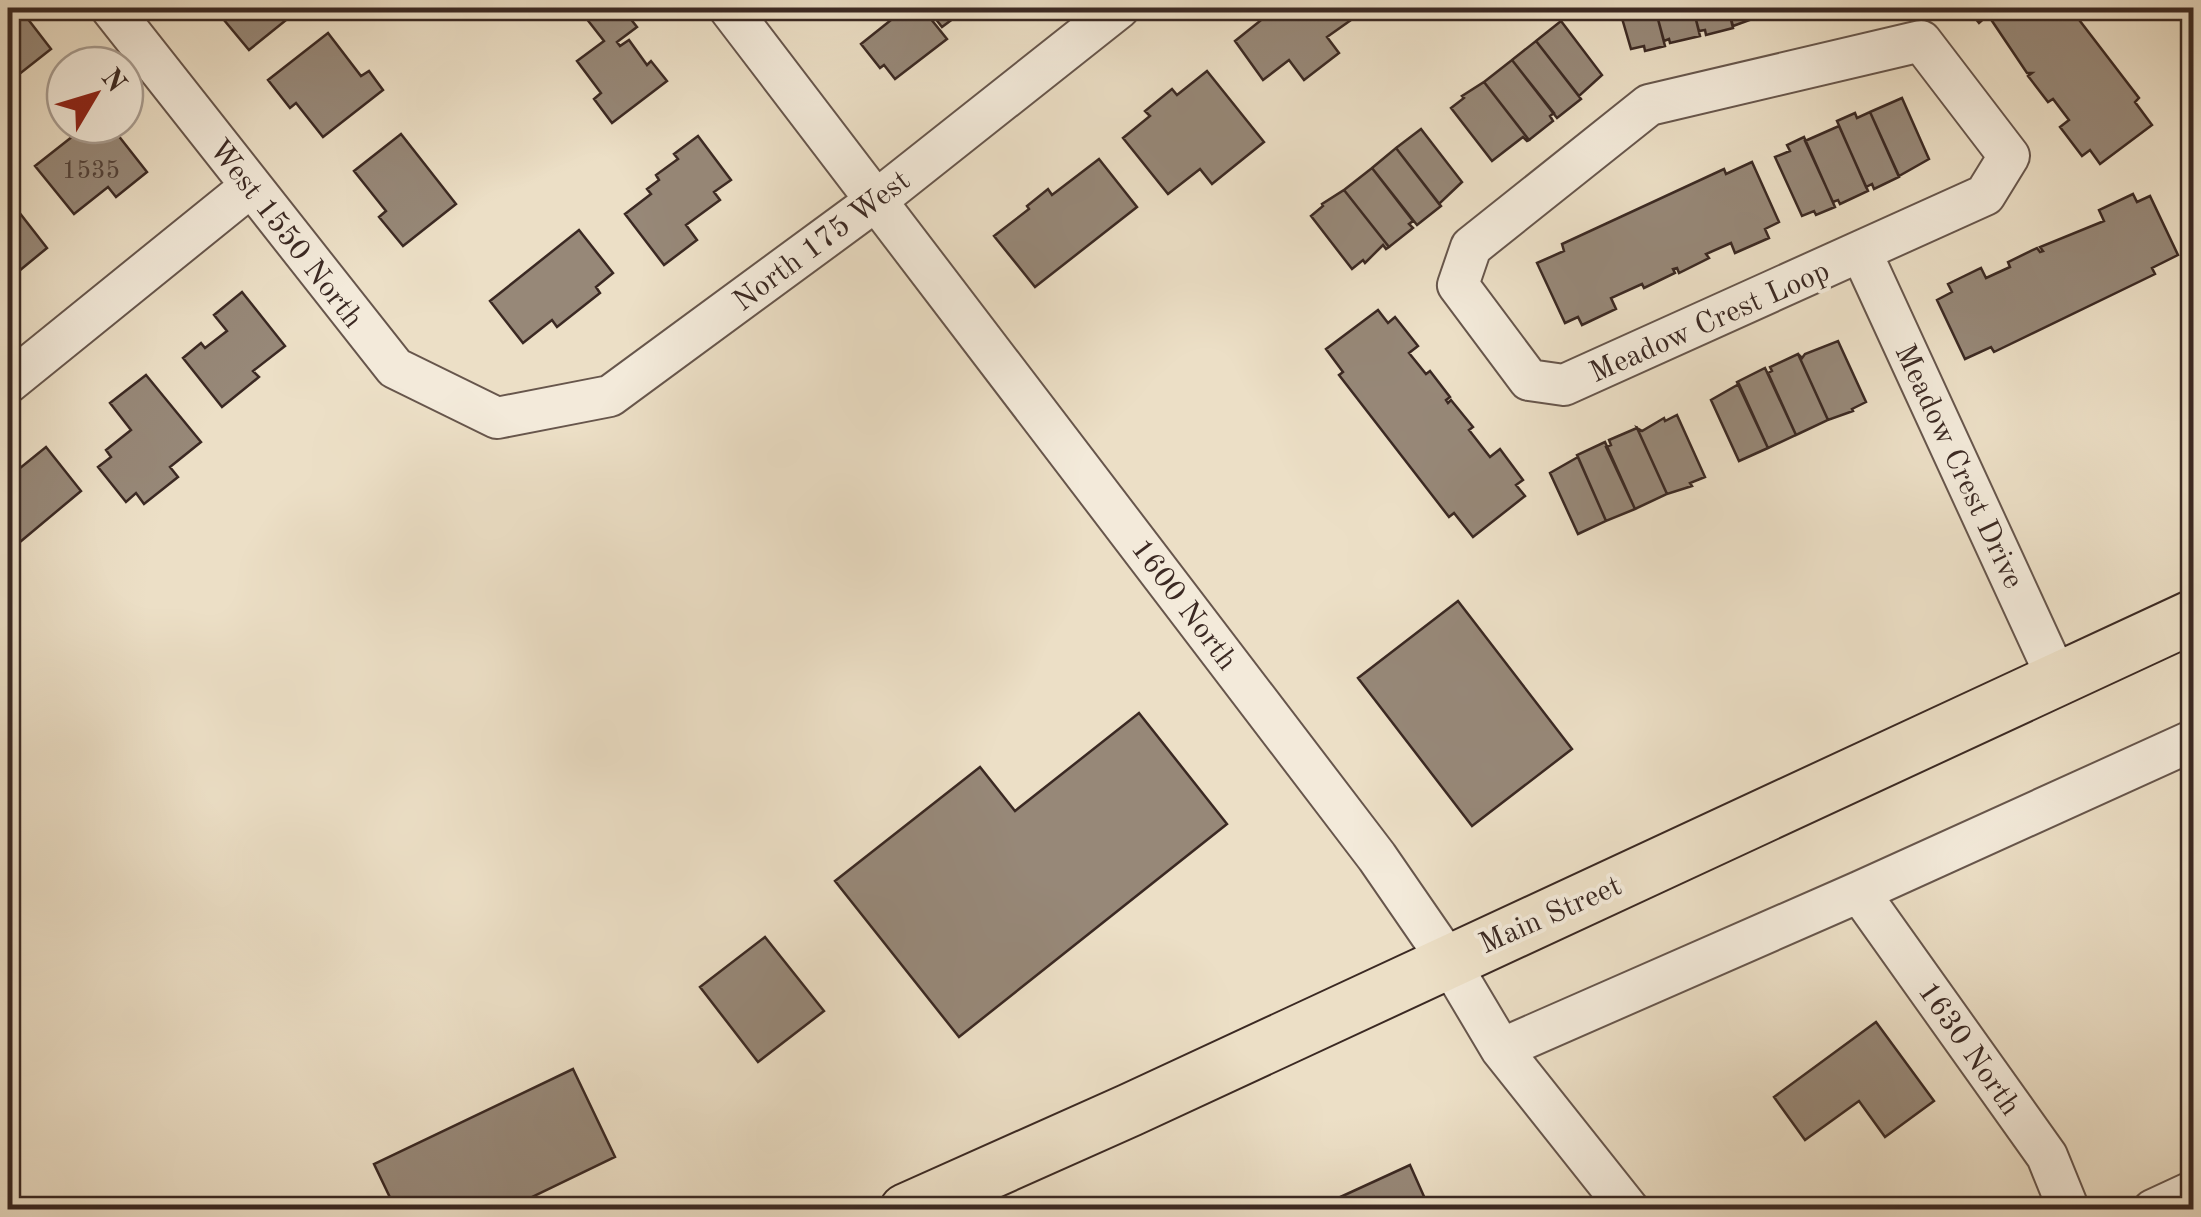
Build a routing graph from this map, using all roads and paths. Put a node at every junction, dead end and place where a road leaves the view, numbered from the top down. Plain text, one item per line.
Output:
1 (111, 8) edge
2 (729, 8) edge
3 (1118, 8) edge
4 (250, 186) junction
5 (878, 199) junction
6 (1861, 252) junction
7 (8, 382) edge
8 (497, 418) joint
9 (2194, 616) edge
10 (2058, 680) junction
11 (2194, 740) edge
12 (1860, 892) junction
13 (1448, 960) junction
14 (1501, 1050) junction
15 (2194, 1191) edge
16 (906, 1210) edge
17 (1629, 1210) edge
18 (2069, 1210) edge
19 (2152, 1210) edge

1 - 4 street, West 1550 North
2 - 5 street, 1600 North
3 - 5 street, North 175 West
4 - 7 street
4 - 8 street, West 1550 North
5 - 8 street, North 175 West
5 - 13 street, 1600 North
6 - 6 street, Meadow Crest Loop
6 - 10 street, Meadow Crest Drive
9 - 10 main road, Main Street
10 - 13 main road, Main Street
11 - 12 street
12 - 14 street
12 - 18 street, 1630 North
13 - 14 street, 1600 North
13 - 16 main road, Main Street
14 - 17 street, 1600 North
15 - 19 street

